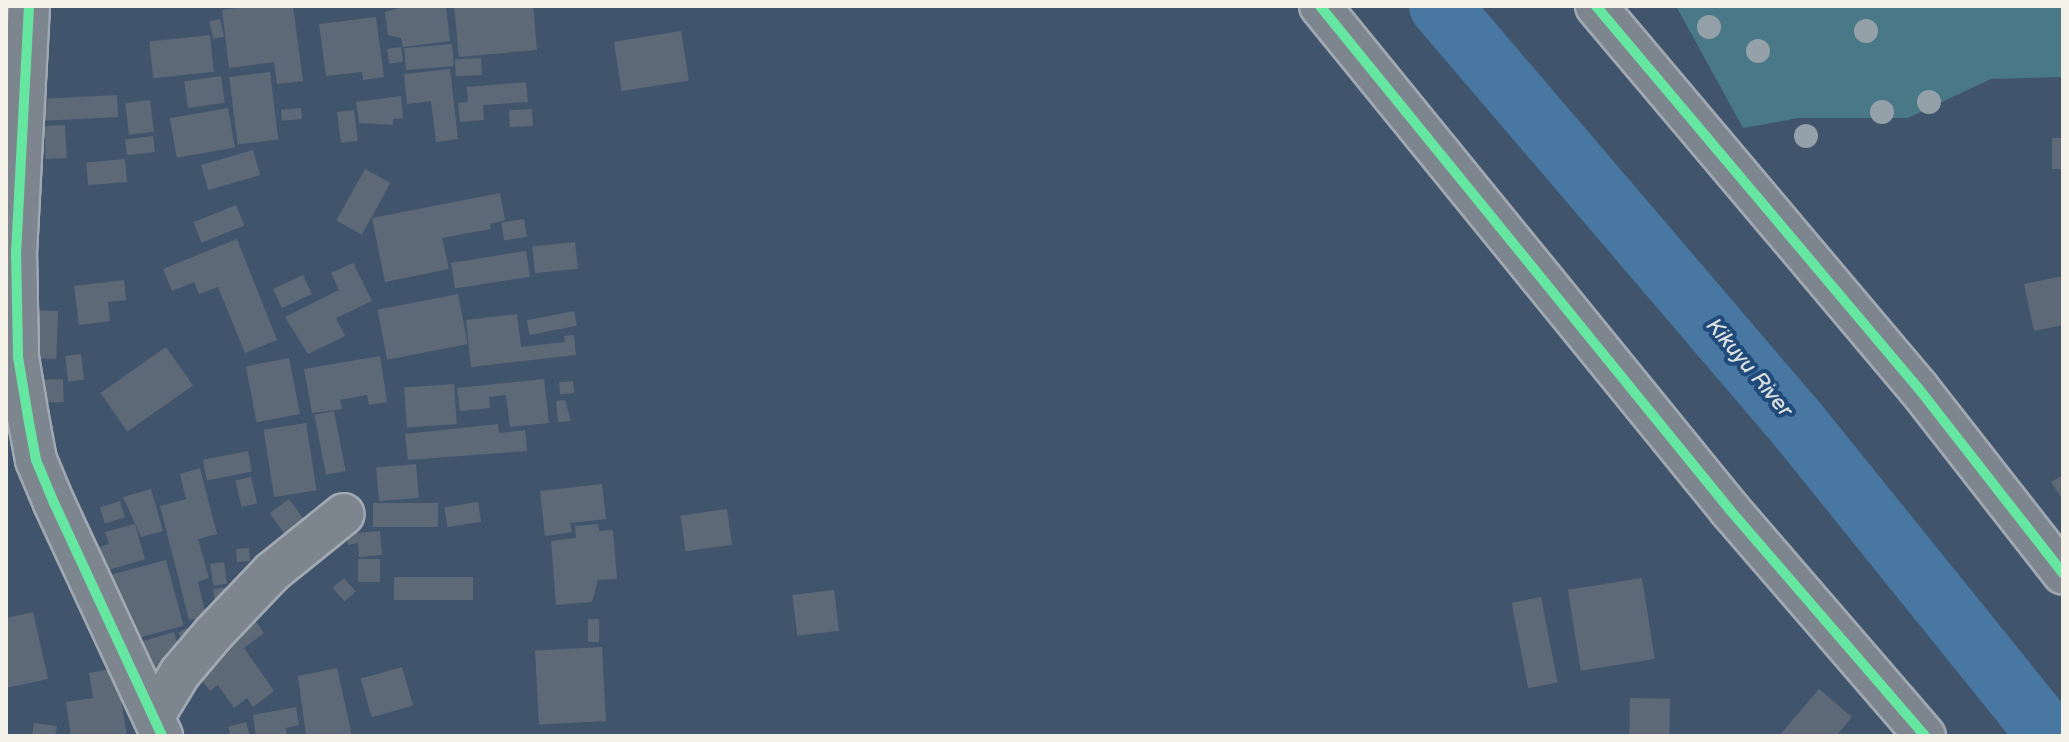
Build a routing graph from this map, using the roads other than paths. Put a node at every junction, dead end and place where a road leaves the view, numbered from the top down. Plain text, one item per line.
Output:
1 (29, 6) edge
2 (1320, 6) edge
3 (1596, 6) edge
4 (1618, 6) edge
5 (1641, 58) junction
6 (344, 514) dead end
7 (2063, 573) edge
8 (158, 726) edge
9 (1925, 736) edge

1 - 8 street
2 - 9 street
3 - 5 street
4 - 5 street
5 - 7 street
6 - 8 street

